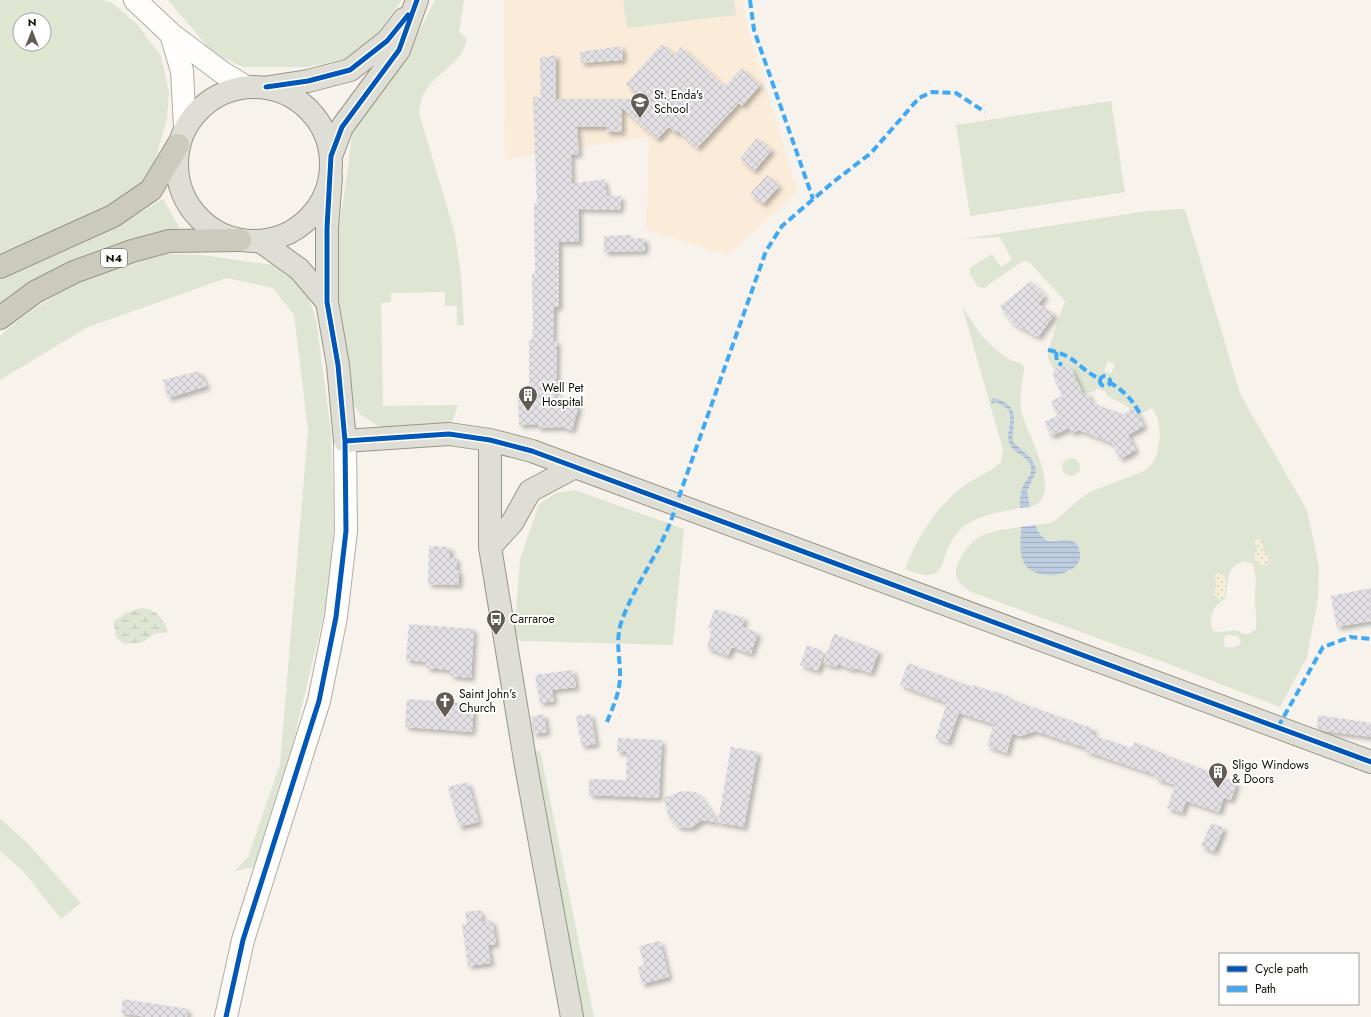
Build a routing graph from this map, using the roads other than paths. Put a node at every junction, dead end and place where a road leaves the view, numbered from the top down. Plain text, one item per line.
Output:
1 (135, 0) edge
2 (415, 4) edge
3 (171, 34) junction
4 (256, 87) junction
5 (182, 136) junction
6 (331, 167) junction
7 (250, 241) junction
8 (0, 267) edge
9 (327, 302) junction
10 (0, 318) edge
11 (490, 440) junction
12 (345, 441) junction
13 (575, 466) junction
14 (490, 547) junction
15 (1371, 762) edge
16 (226, 1017) edge
17 (572, 1017) edge

1 - 3 street
2 - 4 main road
2 - 6 main road
3 - 4 street
3 - 5 street
4 - 5 main road
4 - 6 main road
5 - 7 main road
5 - 8 highway
6 - 7 main road
6 - 9 main road
7 - 9 main road
7 - 10 highway, N4
9 - 12 main road
11 - 12 main road
11 - 13 main road
11 - 14 main road
12 - 16 street
13 - 14 main road
13 - 15 main road
14 - 17 main road

